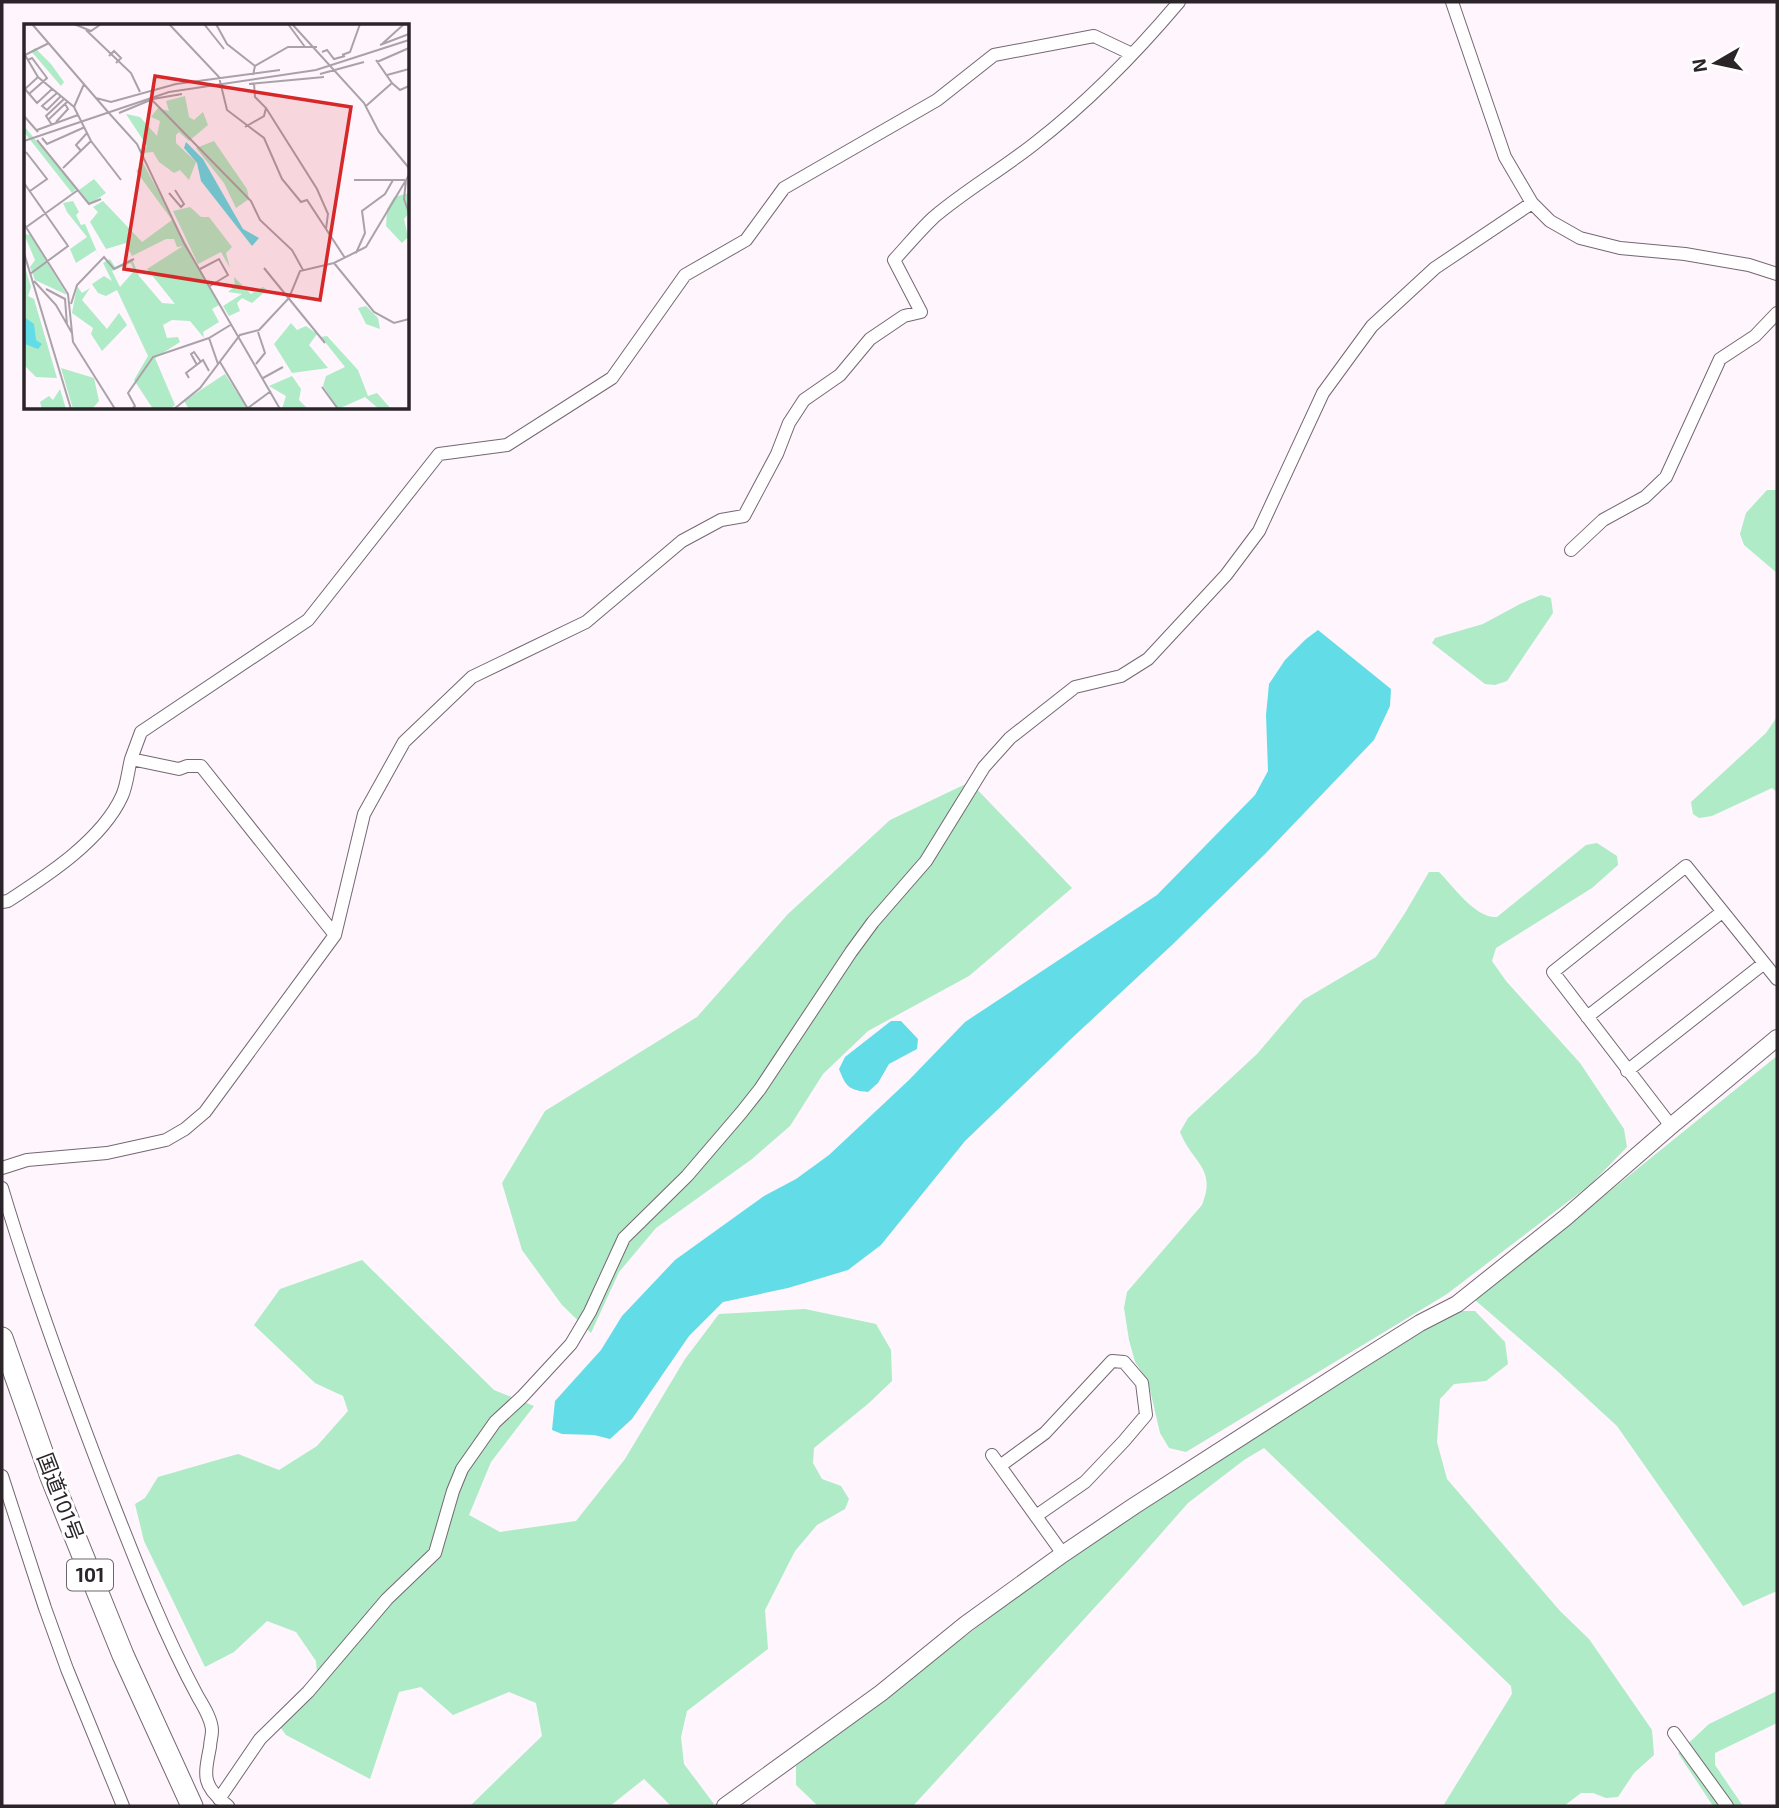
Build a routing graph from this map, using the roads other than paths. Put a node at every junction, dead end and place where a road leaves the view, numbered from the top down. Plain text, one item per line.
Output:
1 (1179, 2) edge
2 (1452, 2) edge
3 (1132, 54) junction
4 (1532, 203) junction
5 (1777, 274) edge
6 (1777, 313) edge
7 (1571, 550) dead end
8 (131, 759) junction
9 (2, 902) edge
10 (1722, 912) junction
11 (335, 934) junction
12 (1763, 964) junction
13 (1777, 979) edge
14 (1587, 1017) junction
15 (1777, 1038) edge
16 (1627, 1071) junction
17 (1671, 1126) junction
18 (2, 1168) edge
19 (2, 1188) edge
20 (2, 1338) edge
21 (992, 1455) dead end
22 (1000, 1466) junction
23 (2, 1476) edge
24 (1035, 1516) junction
25 (1063, 1554) junction
26 (1674, 1733) dead end
27 (224, 1803) edge
28 (123, 1806) edge
29 (192, 1806) edge
30 (725, 1806) edge
31 (1727, 1806) edge

1 - 3 street
2 - 4 street
3 - 8 street
3 - 11 street
4 - 5 street
4 - 27 street
6 - 7 street
8 - 9 street
8 - 11 street
10 - 12 street
10 - 14 street
10 - 14 street
11 - 18 street
12 - 13 street
12 - 16 street
14 - 16 street
15 - 17 street
16 - 17 street
17 - 25 street
19 - 27 street
20 - 29 highway, 国道101号 / 101
21 - 22 street
22 - 24 street
22 - 24 street
23 - 28 street
24 - 25 street
25 - 30 street
26 - 31 street

